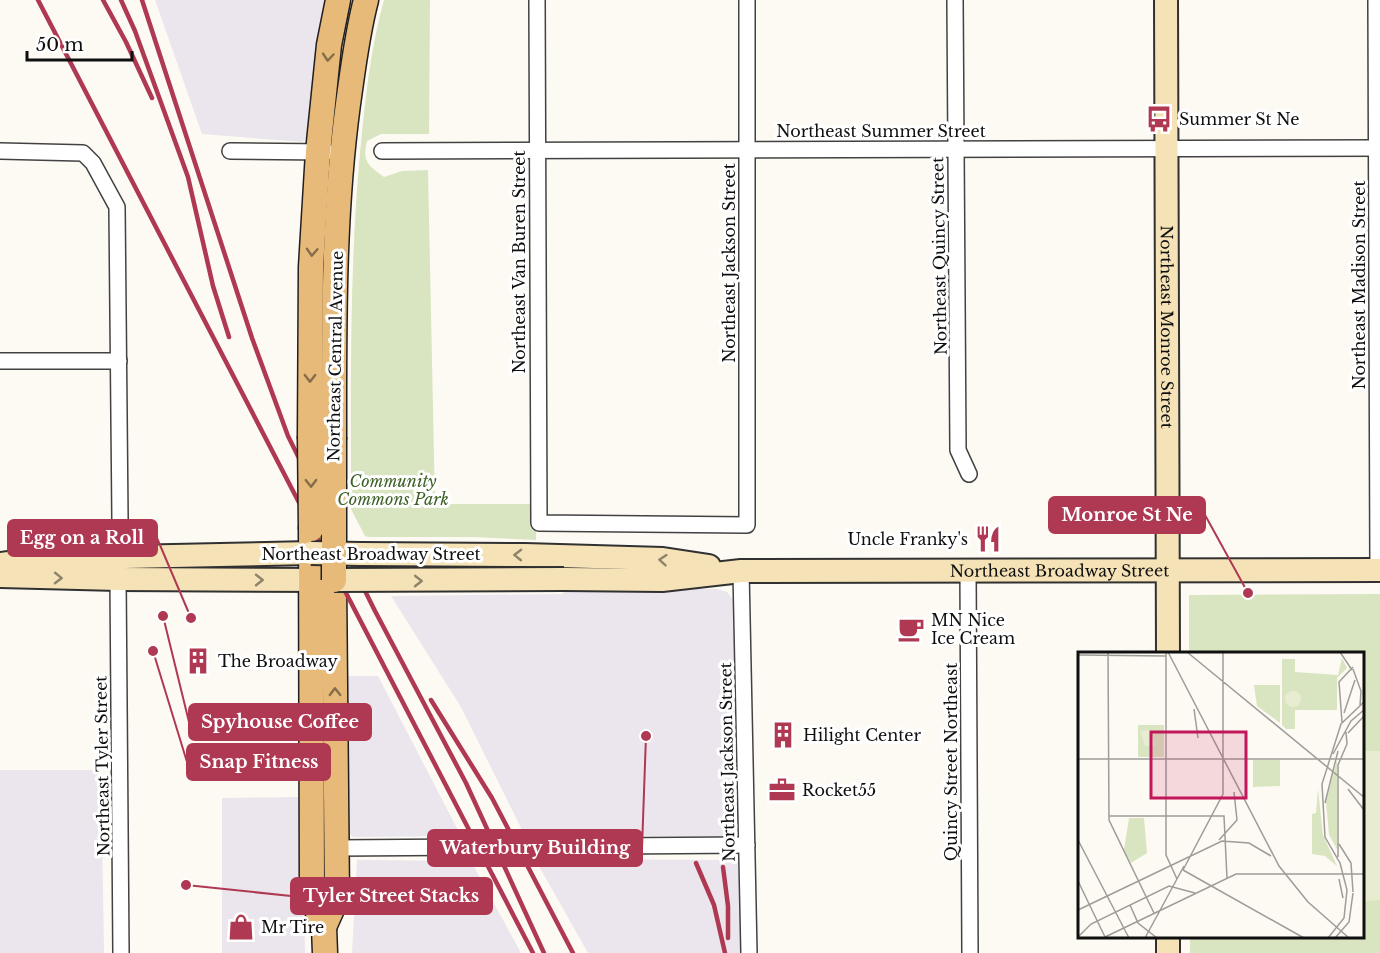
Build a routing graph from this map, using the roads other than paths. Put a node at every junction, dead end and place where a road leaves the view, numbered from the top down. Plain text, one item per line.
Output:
1 (338, 0) edge
2 (366, 0) edge
3 (537, 0) edge
4 (747, 0) edge
5 (955, 0) edge
6 (1166, 0) edge
7 (1376, 0) edge
8 (1166, 148) junction
9 (1378, 148) edge
10 (956, 149) junction
11 (537, 150) junction
12 (747, 150) junction
13 (0, 151) edge
14 (382, 151) dead end
15 (230, 152) dead end
16 (330, 152) junction
17 (0, 361) edge
18 (119, 361) junction
19 (969, 474) dead end
20 (120, 520) dead end
21 (539, 523) joint
22 (322, 553) junction
23 (0, 564) edge
24 (1379, 570) edge
25 (741, 571) junction
26 (968, 571) junction
27 (1168, 571) junction
28 (0, 576) edge
29 (118, 579) junction
30 (322, 580) junction
31 (1168, 652) edge
32 (747, 846) junction
33 (337, 848) junction
34 (324, 927) junction
35 (121, 953) edge
36 (324, 953) edge
37 (749, 953) edge
38 (970, 953) edge

1 -> 16 main road, Northeast Central Avenue
2 - 16 main road, Northeast Central Avenue
3 - 11 street, Northeast Van Buren Street
4 - 12 street, Northeast Jackson Street
5 - 10 street, Northeast Quincy Street
6 - 8 main road, Northeast Monroe Street
7 - 9 street, Northeast Madison Street
8 - 9 street, Northeast Summer Street
8 - 10 street, Northeast Summer Street
8 - 27 main road, Northeast Monroe Street
9 - 24 street, Northeast Madison Street
10 - 12 street, Northeast Summer Street
10 - 19 street, Northeast Quincy Street
11 - 12 street, Northeast Summer Street
11 - 14 street, Northeast Summer Street
11 - 21 street, Northeast Van Buren Street
12 - 21 street, Northeast Jackson Street
13 - 18 street
15 - 16 street
16 - 22 main road, Northeast Central Avenue, bridge
16 -> 22 main road, Northeast Central Avenue, bridge
17 - 18 street
18 - 20 street
22 - 23 main road, Northeast Broadway Street
25 -> 22 main road, Northeast Broadway Street, bridge
22 - 30 main road, Northeast Central Avenue, bridge
24 - 27 main road, Northeast Broadway Street
25 - 26 main road, Northeast Broadway Street
30 -> 25 main road, Northeast Broadway Street, bridge
25 - 32 street, Northeast Jackson Street
26 - 27 main road, Northeast Broadway Street
26 - 38 street, Quincy Street Northeast
27 - 31 main road, Northeast Monroe Street
28 -> 29 main road, Northeast Broadway Street
29 -> 30 main road, Northeast Broadway Street
29 - 35 street, Northeast Tyler Street
33 -> 30 main road, Northeast Central Avenue
30 - 34 main road, Northeast Central Avenue
32 - 33 street
32 - 37 street, Northeast Jackson Street
33 - 34 main road, Northeast Central Avenue
34 - 36 main road, Northeast Central Avenue

